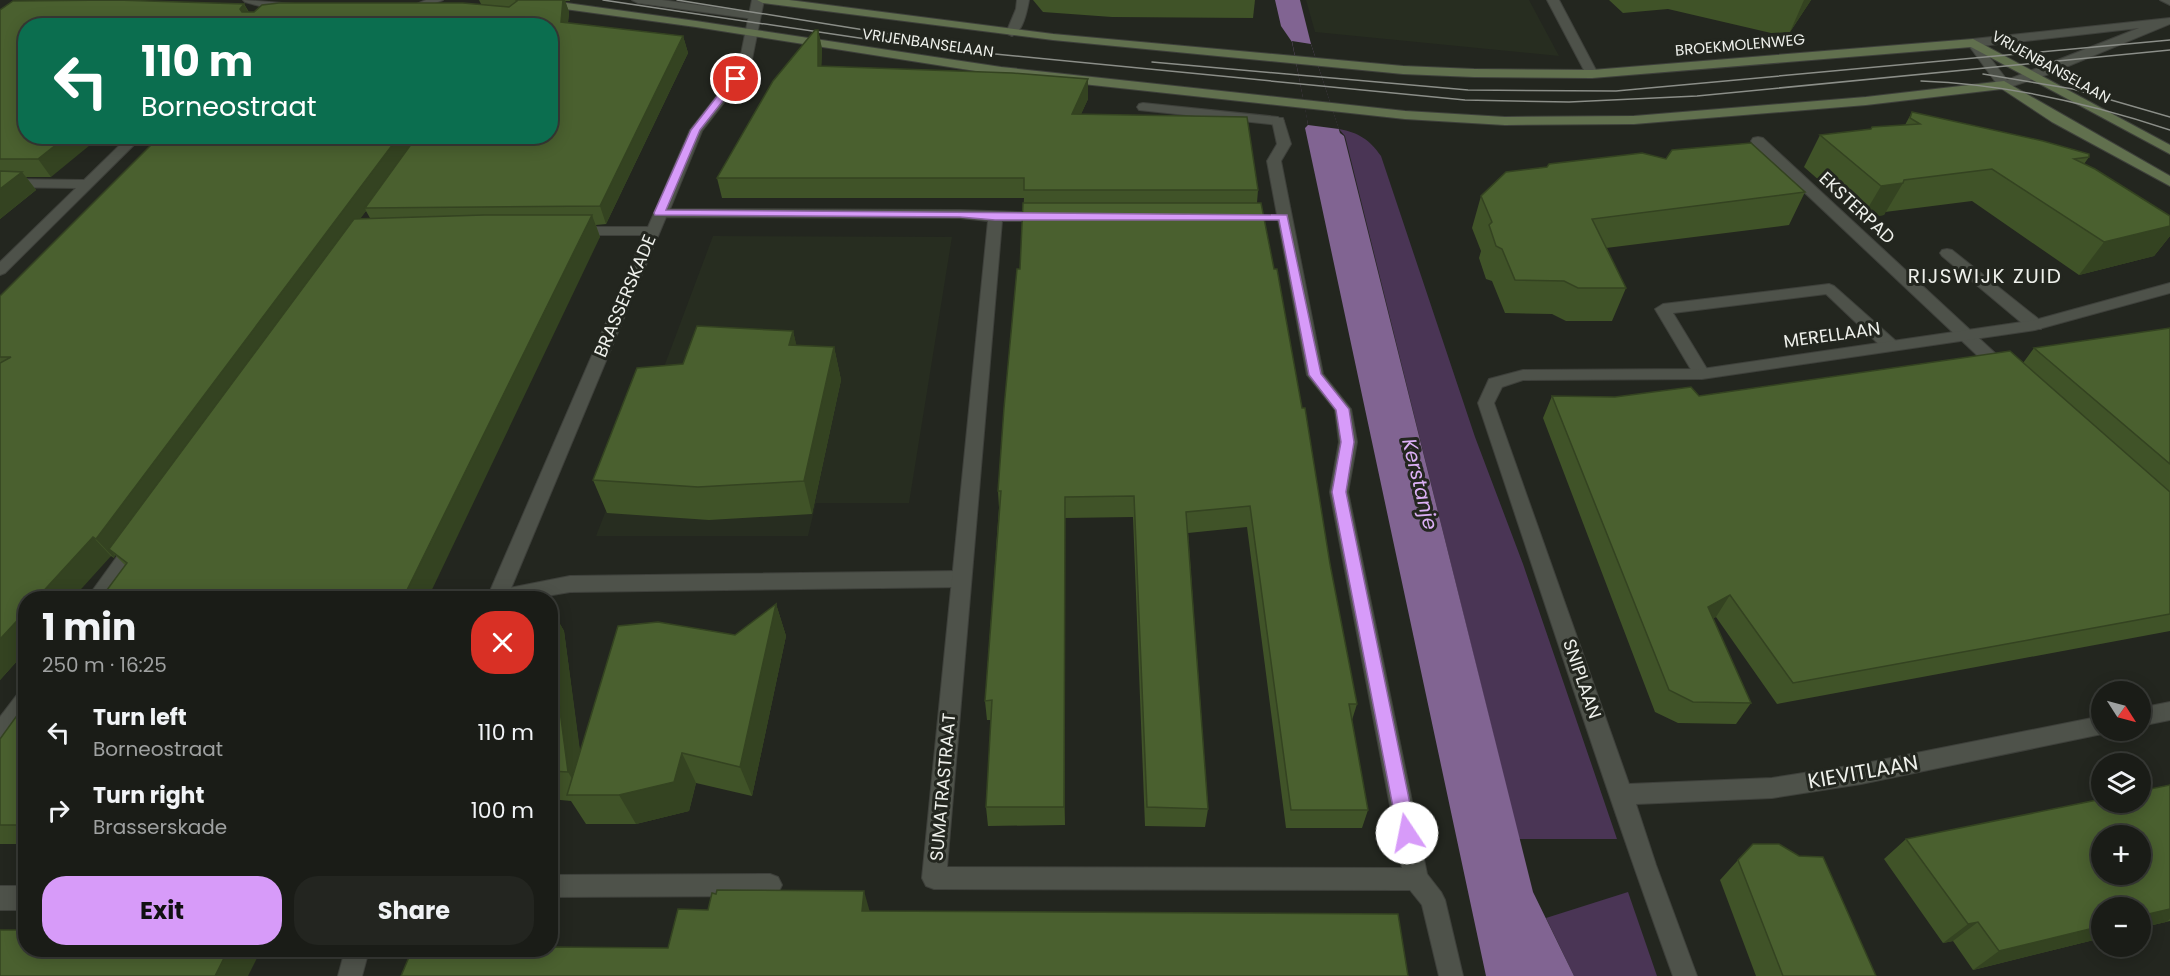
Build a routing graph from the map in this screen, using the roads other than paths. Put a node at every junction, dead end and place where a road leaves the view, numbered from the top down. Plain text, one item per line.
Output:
1 (249, 0) edge
2 (437, 0) edge
3 (521, 0) edge
4 (638, 0) edge
5 (758, 0) edge
6 (764, 0) edge
7 (1023, 0) edge
8 (1553, 0) edge
9 (2166, 0) edge
10 (2170, 2) edge
11 (277, 6) junction
12 (310, 7) edge
13 (446, 12) edge
14 (754, 16) junction
15 (264, 18) edge
16 (2168, 21) edge
17 (1012, 33) junction
18 (751, 34) junction
19 (1973, 43) junction
20 (1317, 62) joint
21 (1593, 74) junction
22 (2033, 76) junction
23 (2004, 85) junction
24 (1143, 107) dead end
25 (1332, 107) joint
26 (1758, 141) dead end
27 (129, 144) edge
28 (2170, 150) edge
29 (0, 183) edge
30 (2170, 183) edge
31 (87, 184) junction
32 (659, 213) junction
33 (995, 217) junction
34 (1064, 217) edge
35 (562, 231) edge
36 (652, 231) junction
37 (1947, 253) dead end
38 (0, 270) edge
39 (2170, 288) edge
40 (2035, 325) junction
41 (1965, 336) junction
42 (1891, 346) junction
43 (1702, 374) junction
44 (1495, 383) joint
45 (2018, 384) edge
46 (146, 531) edge
47 (961, 579) junction
48 (103, 591) edge
49 (501, 591) edge
50 (534, 591) edge
51 (18, 709) edge
52 (2170, 711) edge
53 (2151, 715) edge
54 (2091, 727) edge
55 (0, 734) edge
56 (1622, 795) junction
57 (1416, 879) junction
58 (770, 885) dead end
59 (558, 886) edge
60 (0, 898) edge
61 (18, 898) edge
62 (355, 957) edge
63 (350, 976) edge
64 (1451, 976) edge
65 (1685, 976) edge

1 - 11 street
2 - 13 street
3 - 18 main road, VRIJENBANSELAAN
4 - 14 street
5 - 14 street, BRASSERSKADE
6 - 17 main road, VRIJENBANSELAAN
7 - 17 street
8 - 21 street
9 - 10 street
11 - 12 street
11 - 15 street
14 - 18 street, BRASSERSKADE
16 - 19 street, BROEKMOLENWEG
16 - 22 street, BROEKMOLENWEG
17 - 20 main road, VRIJENBANSELAAN
18 - 25 main road, VRIJENBANSELAAN
18 - 32 street, BRASSERSKADE
19 - 21 main road, BROEKMOLENWEG
19 - 22 main road, VRIJENBANSELAAN
19 - 23 street, VRIJENBANSELAAN
20 - 21 main road, BROEKMOLENWEG
22 - 23 street, BROEKMOLENWEG
22 - 28 main road, VRIJENBANSELAAN
23 - 25 main road, BROEKMOLENWEG
23 - 30 main road, VRIJENBANSELAAN
24 - 57 street
26 - 41 street, EKSTERPAD
27 - 31 street
29 - 31 street
31 - 38 street
32 - 33 street
32 - 36 street, BRASSERSKADE
33 - 34 street
33 - 47 street, SUMATRASTRAAT
35 - 36 street
36 - 49 street, BRASSERSKADE
37 - 40 street
39 - 40 street, MERELLAAN
40 - 41 street, MERELLAAN
41 - 42 street, MERELLAAN
41 - 45 street, EKSTERPAD
42 - 43 street, MERELLAAN
42 - 43 street
43 - 44 street, MERELLAAN
44 - 56 street, SNIPLAAN
46 - 48 street
47 - 50 street
47 - 57 street, SUMATRASTRAAT
51 - 55 street
52 - 53 street
54 - 56 street, KIEVITLAAN
56 - 65 street, SNIPLAAN
57 - 64 street
58 - 59 street
60 - 61 street
62 - 63 street

